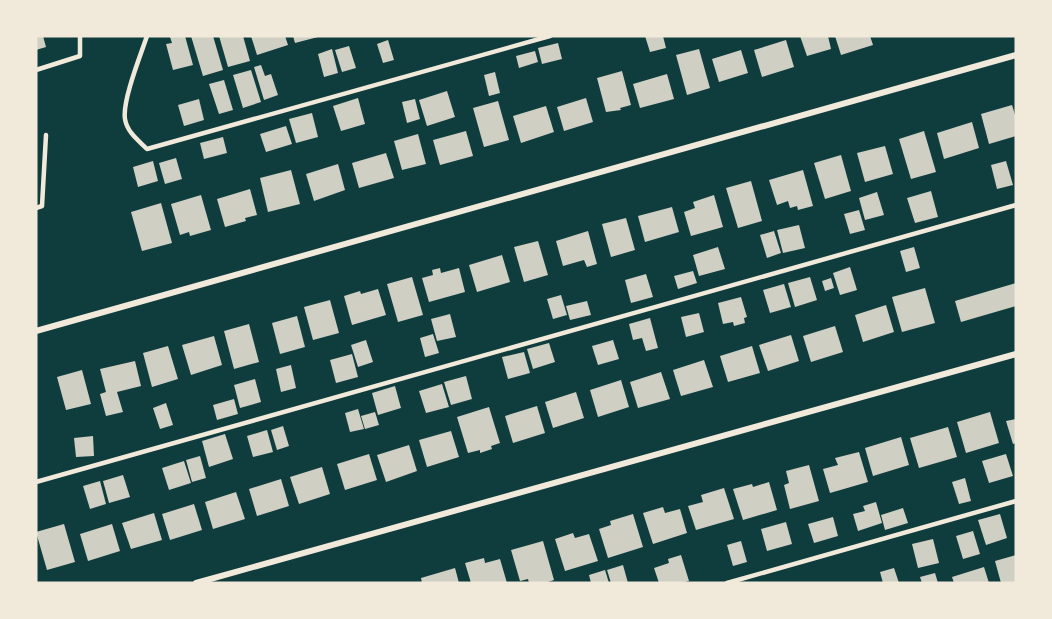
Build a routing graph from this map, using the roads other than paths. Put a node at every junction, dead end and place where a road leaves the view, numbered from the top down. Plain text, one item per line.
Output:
1 (80, 36) edge
2 (147, 36) edge
3 (550, 36) edge
4 (1016, 56) edge
5 (36, 70) edge
6 (46, 135) dead end
7 (1016, 205) edge
8 (36, 208) edge
9 (36, 331) edge
10 (1016, 354) edge
11 (36, 482) edge
12 (1016, 501) edge
13 (196, 583) edge
14 (727, 583) edge

1 - 5 lane
2 - 3 lane
4 - 9 street
6 - 8 lane
7 - 11 lane
10 - 13 street
12 - 14 lane

